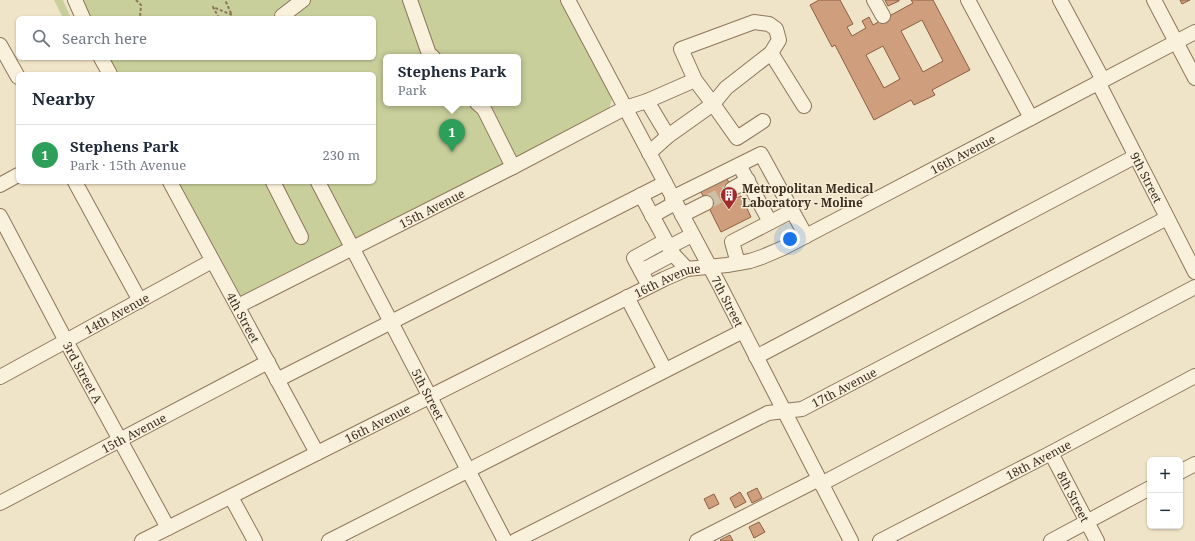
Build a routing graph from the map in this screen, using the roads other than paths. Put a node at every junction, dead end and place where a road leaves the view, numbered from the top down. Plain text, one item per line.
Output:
1 (76, 0) edge
2 (303, 0) edge
3 (410, 0) edge
4 (568, 0) edge
5 (874, 0) edge
6 (968, 0) edge
7 (1060, 0) edge
8 (1154, 0) edge
9 (82, 16) edge
10 (282, 16) dead end
11 (883, 16) dead end
12 (1195, 32) edge
13 (1176, 42) junction
14 (0, 45) edge
15 (771, 53) junction
16 (429, 54) edge
17 (102, 60) edge
18 (109, 72) edge
19 (16, 74) edge
20 (1195, 78) edge
21 (695, 80) junction
22 (1101, 81) junction
23 (647, 101) junction
24 (713, 104) junction
25 (480, 106) edge
26 (804, 106) dead end
27 (625, 108) junction
28 (1031, 118) junction
29 (763, 122) dead end
30 (668, 136) junction
31 (649, 153) junction
32 (1136, 156) junction
33 (739, 165) junction
34 (513, 167) junction
35 (16, 176) edge
36 (748, 180) junction
37 (665, 183) junction
38 (76, 184) edge
39 (171, 184) edge
40 (274, 184) edge
41 (319, 184) edge
42 (0, 185) edge
43 (732, 189) tunnel mouth
44 (641, 195) junction
45 (706, 203) tunnel mouth
46 (676, 205) junction
47 (792, 211) junction
48 (656, 214) junction
49 (0, 216) edge
50 (1167, 218) junction
51 (770, 222) junction
52 (692, 235) junction
53 (806, 236) junction
54 (301, 237) dead end
55 (671, 247) junction
56 (352, 248) junction
57 (212, 261) junction
58 (738, 263) junction
59 (709, 266) junction
60 (687, 268) junction
61 (1195, 272) edge
62 (649, 286) junction
63 (1195, 287) edge
64 (627, 297) junction
65 (140, 301) junction
66 (238, 306) junction
67 (390, 322) junction
68 (743, 331) junction
69 (66, 341) junction
70 (756, 357) junction
71 (268, 362) junction
72 (665, 370) junction
73 (0, 376) edge
74 (1195, 376) edge
75 (277, 380) junction
76 (430, 397) junction
77 (784, 411) junction
78 (119, 440) junction
79 (1051, 452) junction
80 (318, 453) junction
81 (1195, 464) edge
82 (468, 470) junction
83 (1183, 470) edge
84 (820, 481) junction
85 (1147, 490) edge
86 (231, 497) junction
87 (0, 503) edge
88 (1087, 522) junction
89 (168, 528) junction
90 (142, 541) edge
91 (255, 541) edge
92 (329, 541) edge
93 (504, 541) edge
94 (515, 541) edge
95 (697, 541) edge
96 (851, 541) edge
97 (880, 541) edge
98 (1050, 541) edge
99 (1097, 541) edge

1 - 9 street
2 - 10 street
3 - 16 street
4 - 27 street, 7th Street
5 - 11 street
6 - 28 street
7 - 22 street, 9th Street
8 - 13 street
12 - 13 street, 16th Avenue
13 - 20 street
13 - 22 street, 16th Avenue
14 - 19 street
15 - 21 street
15 - 24 street
15 - 26 street
17 - 18 street
21 - 23 street, 15th Avenue
21 - 24 street
22 - 28 street, 16th Avenue
22 - 32 street, 9th Street
23 - 27 street, 15th Avenue
23 - 30 street
24 - 29 street
24 - 30 street
25 - 34 street
27 - 31 street, 7th Street
27 - 34 street, 15th Avenue
28 - 53 street, 16th Avenue
30 - 31 street
31 - 37 street, 7th Street
32 - 50 street, 9th Street
32 - 70 street
33 - 36 street
33 - 46 street
33 - 47 street
34 - 56 street, 15th Avenue
35 - 42 street
36 - 43 street
36 - 51 street
37 - 44 street
37 - 46 street, 7th Street
38 - 65 street
39 - 57 street, 4th Street
40 - 54 street
41 - 56 street, 5th Street
44 - 48 street
44 - 67 street
45 - 46 street
46 - 48 street
46 - 52 street, 7th Street
47 - 51 street
47 - 53 street
48 - 55 street
49 - 69 street, 3rd Street A
50 - 61 street, 9th Street
50 - 77 street, 17th Avenue
51 - 58 street
52 - 55 street
52 - 59 street, 7th Street
53 - 58 street, 16th Avenue
55 - 60 street
55 - 62 street
56 - 66 street, 15th Avenue
56 - 67 street, 5th Street
57 - 65 street, 14th Avenue
57 - 66 street, 4th Street
58 - 59 street, 16th Avenue
59 - 60 street, 16th Avenue
59 - 68 street, 7th Street
60 - 62 street, 16th Avenue
62 - 64 street, 16th Avenue
63 - 84 street
64 - 72 street
64 - 76 street, 16th Avenue
65 - 69 street, 14th Avenue
66 - 71 street, 4th Street
67 - 75 street
67 - 76 street, 5th Street
68 - 70 street, 7th Street
68 - 72 street
69 - 73 street, 14th Avenue
69 - 78 street, 3rd Street A
70 - 77 street, 7th Street
71 - 75 street, 4th Street
71 - 78 street, 15th Avenue
72 - 82 street
74 - 79 street, 18th Avenue
75 - 80 street, 4th Street
76 - 80 street, 16th Avenue
76 - 82 street, 5th Street
77 - 84 street, 7th Street
77 - 94 street, 17th Avenue
78 - 87 street, 15th Avenue
78 - 89 street, 3rd Street A
79 - 88 street, 8th Street
79 - 97 street, 18th Avenue
80 - 86 street, 16th Avenue
81 - 83 street
82 - 92 street
82 - 93 street, 5th Street
84 - 95 street
84 - 96 street, 7th Street
85 - 88 street
86 - 89 street, 16th Avenue
86 - 91 street
88 - 98 street
88 - 99 street, 8th Street
89 - 90 street, 16th Avenue

